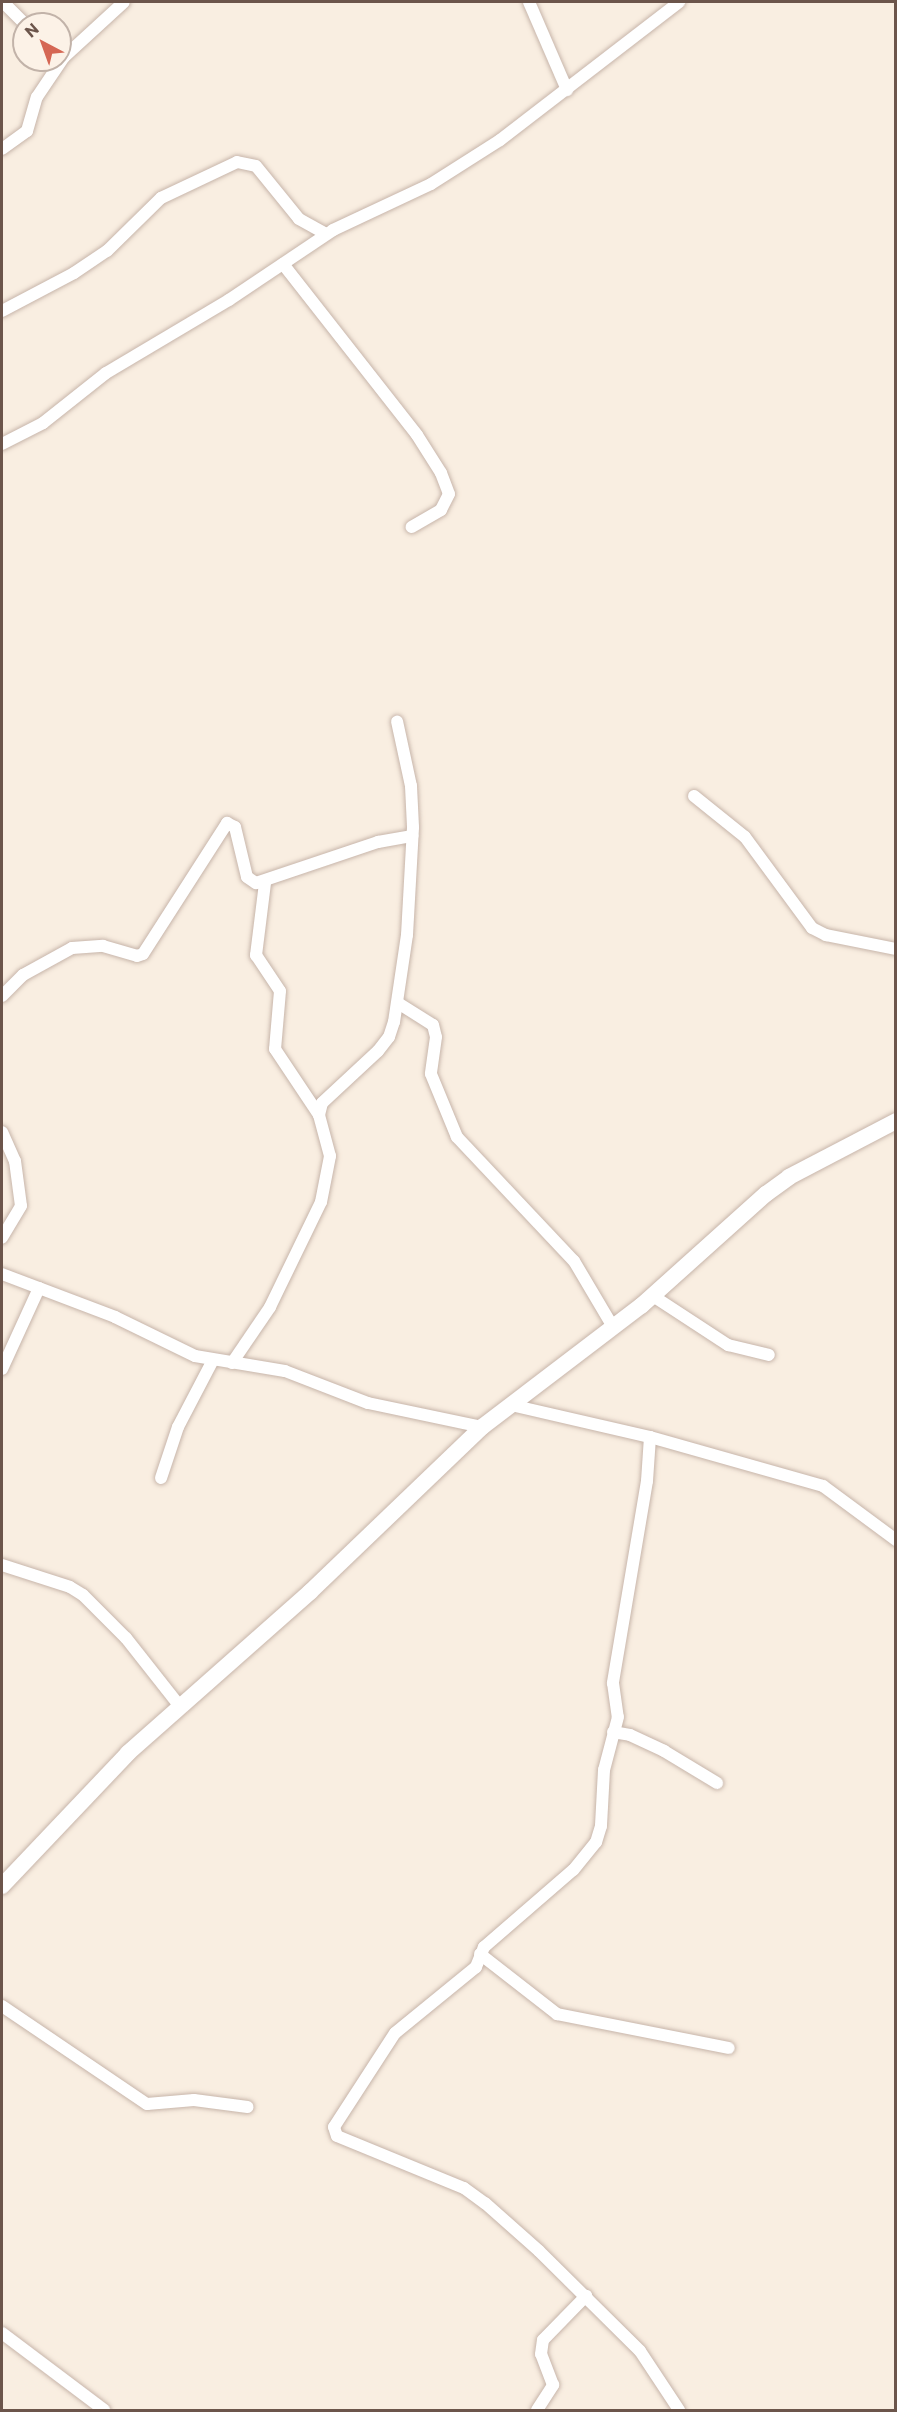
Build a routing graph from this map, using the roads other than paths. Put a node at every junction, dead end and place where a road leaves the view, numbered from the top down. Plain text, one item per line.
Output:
1 (124, 2) edge
2 (529, 2) edge
3 (679, 2) edge
4 (72, 48) edge
5 (50, 72) edge
6 (567, 90) junction
7 (2, 149) edge
8 (326, 234) junction
9 (283, 264) junction
10 (2, 311) edge
11 (2, 444) edge
12 (412, 527) dead end
13 (398, 721) dead end
14 (694, 796) dead end
15 (412, 836) junction
16 (265, 883) junction
17 (896, 950) edge
18 (2, 996) edge
19 (398, 1003) junction
20 (319, 1115) junction
21 (896, 1121) edge
22 (2, 1132) edge
23 (2, 1238) edge
24 (2, 1274) edge
25 (39, 1288) junction
26 (653, 1296) junction
27 (613, 1327) junction
28 (769, 1355) dead end
29 (212, 1362) junction
30 (232, 1363) junction
31 (2, 1369) edge
32 (512, 1405) junction
33 (482, 1427) junction
34 (650, 1437) junction
35 (160, 1478) dead end
36 (896, 1540) edge
37 (2, 1565) edge
38 (179, 1705) junction
39 (613, 1732) junction
40 (717, 1784) dead end
41 (2, 1886) edge
42 (480, 1954) junction
43 (2, 2006) edge
44 (729, 2048) dead end
45 (248, 2107) dead end
46 (586, 2296) junction
47 (2, 2333) edge
48 (104, 2410) edge
49 (537, 2410) edge
50 (679, 2410) edge

1 - 4 street
2 - 6 street
3 - 6 street
5 - 7 street
6 - 8 street
8 - 9 street
8 - 10 street
9 - 11 street
9 - 12 street
13 - 15 street
14 - 17 street
15 - 16 street
15 - 19 street
16 - 18 street
16 - 20 street
19 - 20 street
19 - 27 street
20 - 30 street
21 - 26 main road
22 - 23 street
24 - 25 street
25 - 29 street
25 - 31 street
26 - 27 main road
26 - 28 street
27 - 32 main road
29 - 30 street
29 - 35 street
30 - 33 street
32 - 33 main road
32 - 34 street
33 - 38 main road
34 - 36 street
34 - 39 street
37 - 38 street
38 - 41 main road
39 - 40 street
39 - 42 street
42 - 44 street
42 - 46 street
43 - 45 street
46 - 49 street
46 - 50 street
47 - 48 street

